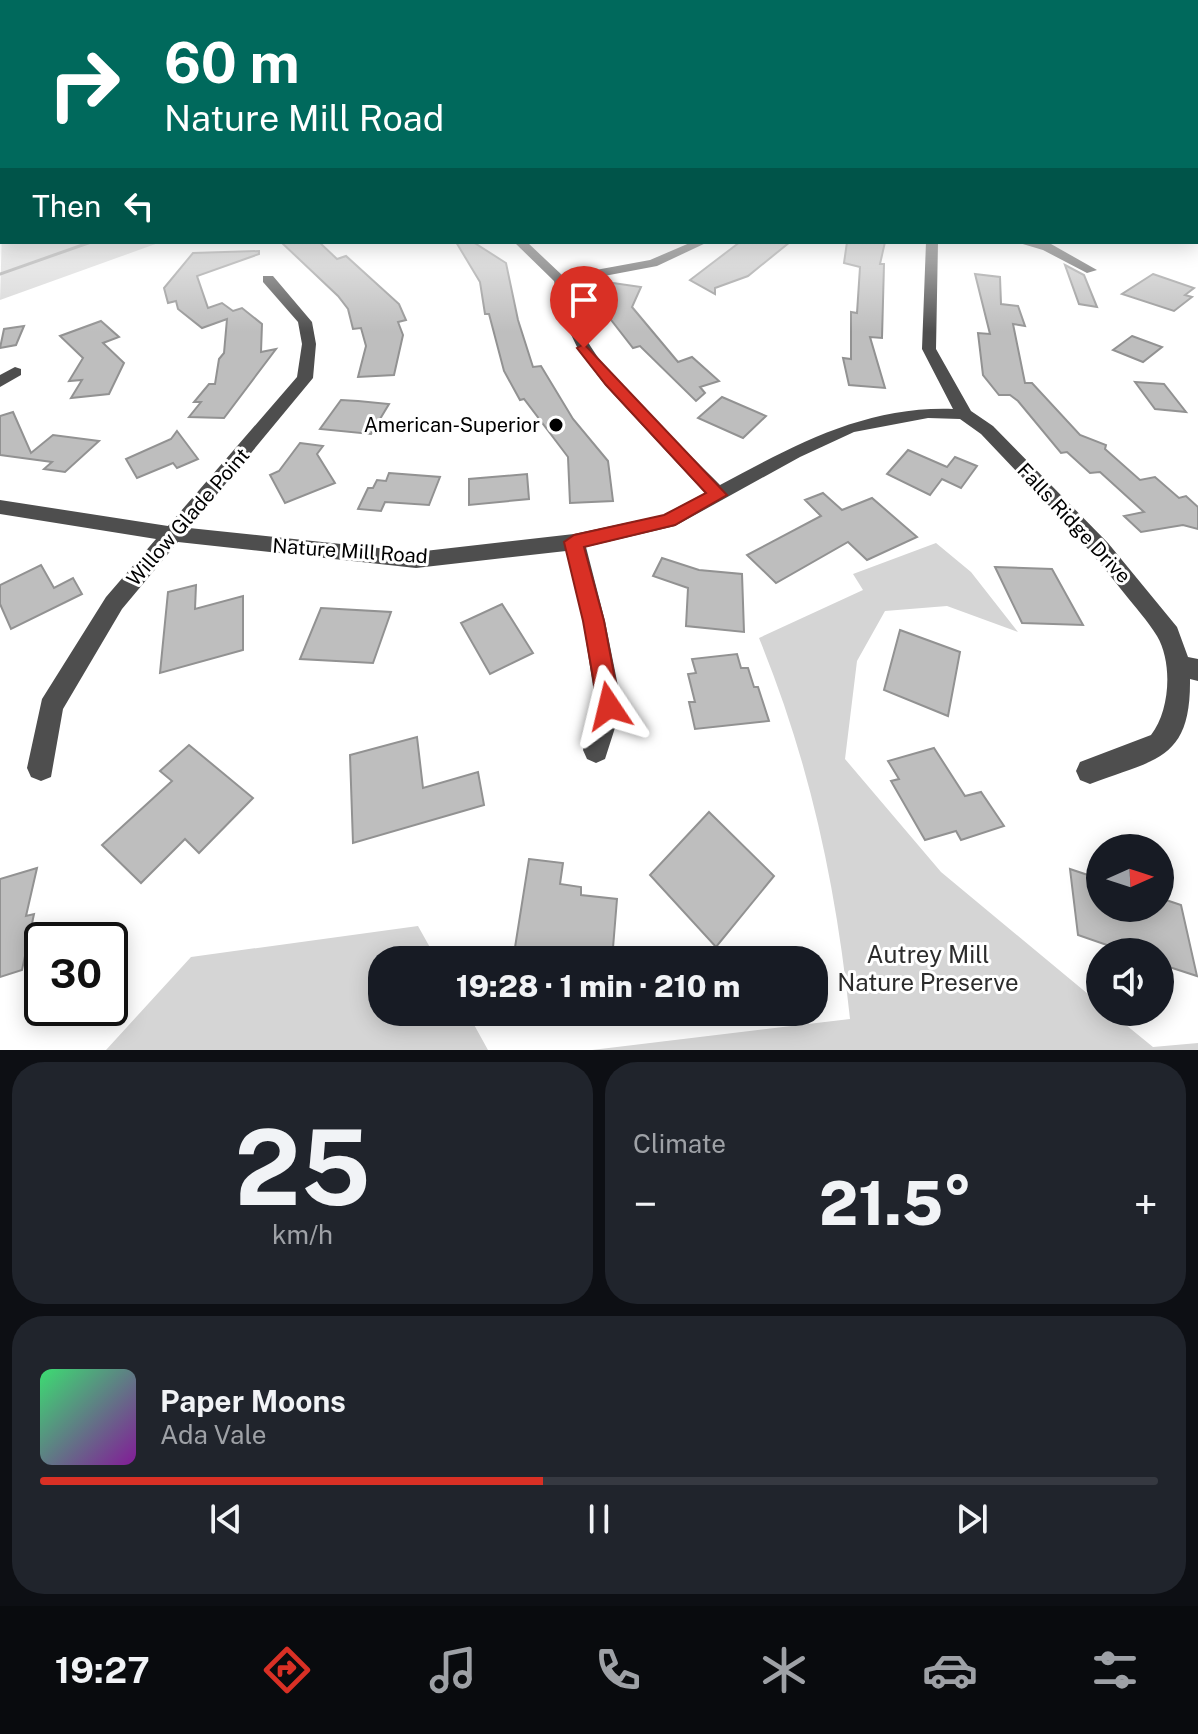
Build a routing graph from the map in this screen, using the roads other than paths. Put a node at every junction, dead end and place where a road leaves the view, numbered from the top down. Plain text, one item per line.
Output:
1 (522, 244) edge
2 (697, 244) edge
3 (932, 244) edge
4 (1032, 244) edge
5 (1091, 270) dead end
6 (268, 279) dead end
7 (560, 280) junction
8 (15, 372) dead end
9 (0, 382) edge
10 (964, 414) junction
11 (718, 495) junction
12 (0, 507) edge
13 (171, 534) junction
14 (574, 542) junction
15 (1188, 668) edge
16 (596, 750) dead end
17 (41, 768) dead end
18 (1090, 771) dead end

1 - 7 street
2 - 7 street
3 - 10 street, Falls Ridge Drive
4 - 5 street
6 - 13 street, Willow Glade Point
7 - 11 street
8 - 9 street
10 - 11 street, Nature Mill Road
10 - 15 street, Falls Ridge Drive
11 - 14 street, Nature Mill Road
12 - 13 street, Nature Mill Road
13 - 14 street, Nature Mill Road
13 - 17 street, Willow Glade Point
14 - 16 street
15 - 18 street, Falls Ridge Drive

